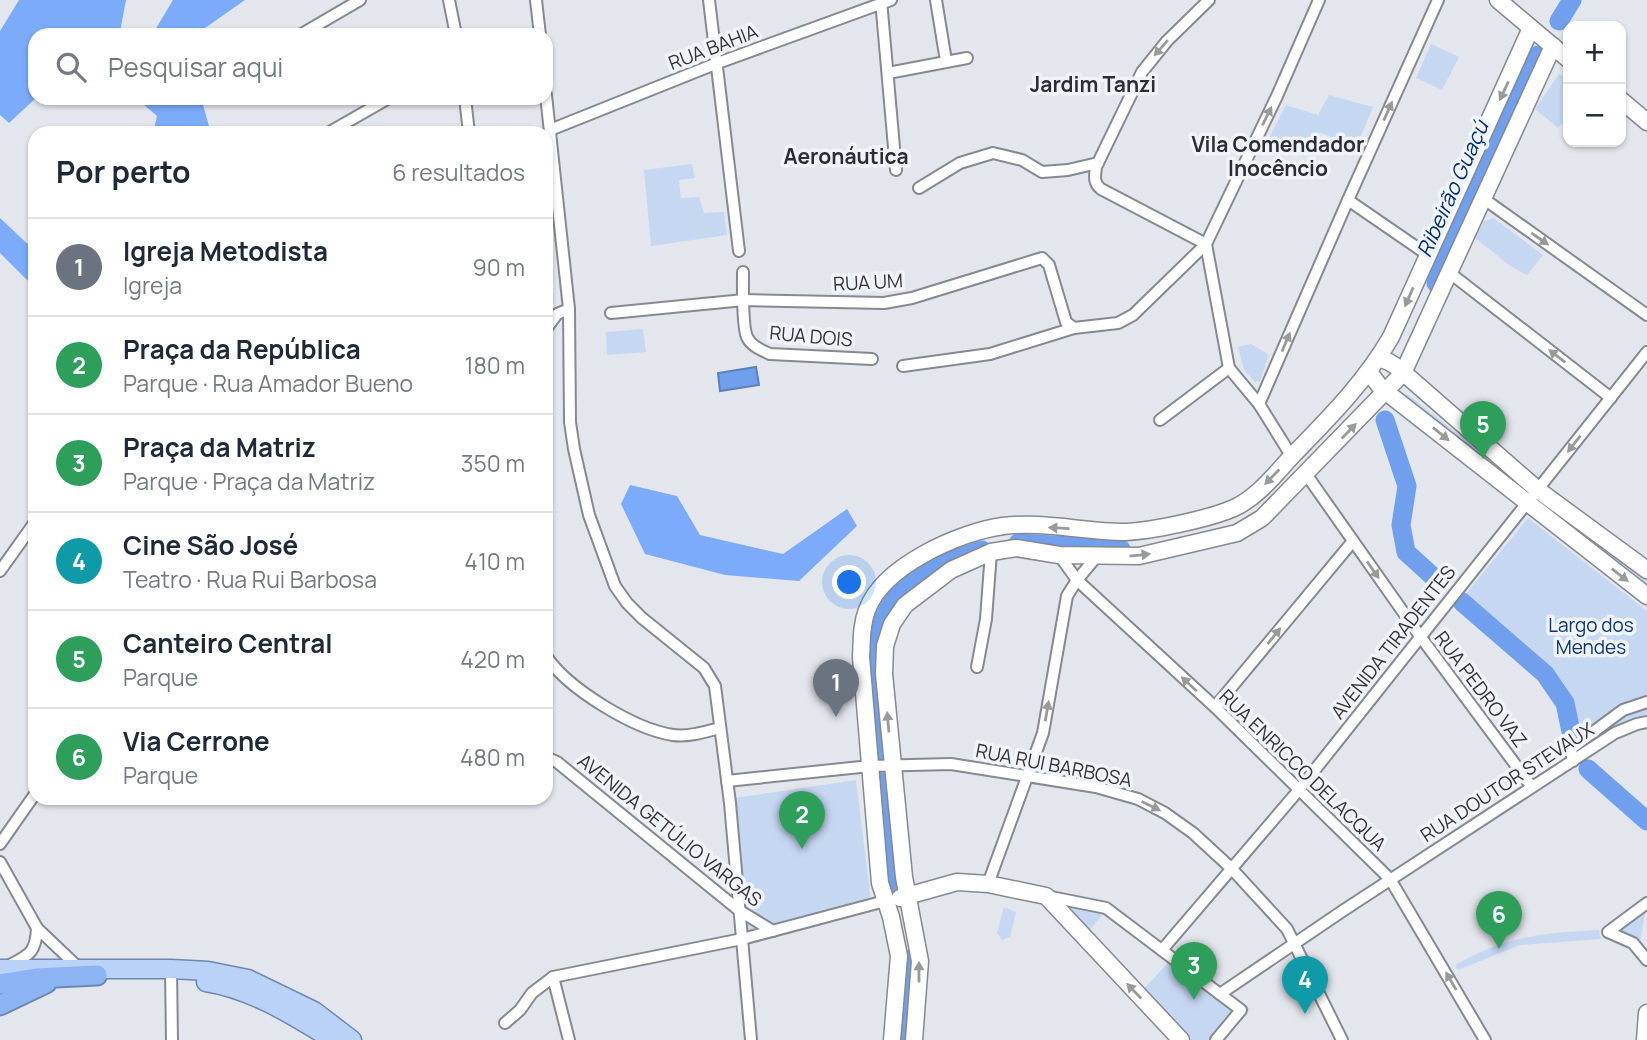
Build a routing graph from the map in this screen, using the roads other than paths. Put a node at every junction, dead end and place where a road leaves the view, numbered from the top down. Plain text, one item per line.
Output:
1 (360, 0) edge
2 (450, 0) edge
3 (536, 0) edge
4 (709, 0) edge
5 (936, 0) edge
6 (1209, 0) edge
7 (1319, 0) edge
8 (1438, 0) edge
9 (1499, 0) edge
10 (885, 1) edge
11 (312, 28) edge
12 (455, 28) edge
13 (539, 28) edge
14 (1531, 28) junction
15 (1553, 46) junction
16 (1563, 55) edge
17 (967, 58) dead end
18 (946, 61) junction
19 (715, 64) junction
20 (888, 73) junction
21 (1626, 104) edge
22 (377, 105) edge
23 (466, 105) edge
24 (547, 105) edge
25 (1647, 122) edge
26 (340, 126) edge
27 (468, 126) edge
28 (550, 126) edge
29 (553, 129) edge
30 (1098, 163) junction
31 (896, 170) dead end
32 (919, 188) dead end
33 (553, 195) edge
34 (1348, 200) junction
35 (1484, 200) junction
36 (1206, 244) junction
37 (739, 251) dead end
38 (1428, 254) junction
39 (743, 272) dead end
40 (1450, 273) junction
41 (744, 300) junction
42 (569, 309) junction
43 (611, 313) dead end
44 (1647, 315) edge
45 (553, 319) edge
46 (1074, 328) junction
47 (1391, 337) junction
48 (1416, 350) junction
49 (1647, 352) edge
50 (1379, 358) junction
51 (872, 359) dead end
52 (903, 366) dead end
53 (1229, 368) junction
54 (1369, 372) junction
55 (1404, 373) junction
56 (1388, 392) junction
57 (1351, 395) junction
58 (1611, 398) junction
59 (1259, 404) junction
60 (1368, 411) junction
61 (1160, 420) dead end
62 (1292, 457) junction
63 (1306, 474) junction
64 (1538, 490) junction
65 (1527, 503) junction
66 (28, 532) edge
67 (1353, 541) junction
68 (991, 552) junction
69 (1059, 555) junction
70 (1097, 556) junction
71 (1647, 570) edge
72 (0, 571) edge
73 (1077, 580) junction
74 (1647, 596) edge
75 (1420, 636) junction
76 (553, 663) edge
77 (977, 667) dead end
78 (1647, 702) edge
79 (1215, 707) junction
80 (1647, 722) edge
81 (720, 727) junction
82 (553, 760) edge
83 (1573, 761) junction
84 (892, 764) junction
85 (870, 766) junction
86 (1026, 776) junction
87 (727, 781) junction
88 (1532, 787) junction
89 (1298, 791) junction
90 (28, 804) edge
91 (0, 844) edge
92 (0, 863) edge
93 (1231, 868) junction
94 (1390, 880) junction
95 (988, 884) junction
96 (1046, 895) junction
97 (908, 896) junction
98 (885, 901) junction
99 (1647, 903) edge
100 (740, 911) junction
101 (37, 928) junction
102 (773, 931) junction
103 (742, 939) junction
104 (1295, 943) junction
105 (1162, 950) junction
106 (1647, 960) edge
107 (88, 972) junction
108 (1, 974) edge
109 (171, 974) junction
110 (57, 977) junction
111 (553, 977) junction
112 (1220, 994) junction
113 (0, 1005) edge
114 (1647, 1013) edge
115 (505, 1023) dead end
116 (172, 1040) edge
117 (333, 1040) edge
118 (352, 1040) edge
119 (569, 1040) edge
120 (751, 1040) edge
121 (891, 1040) edge
122 (914, 1040) edge
123 (1181, 1040) edge
124 (1216, 1040) edge
125 (1342, 1040) edge
126 (1485, 1040) edge
127 (1645, 1040) edge

1 - 11 street
2 - 12 street
3 - 13 street
4 - 19 street
5 - 18 street
6 -> 30 street
36 -> 7 street
34 -> 8 street
9 - 14 main road
10 - 19 street, RUA BAHIA
10 - 20 street
14 - 15 main road
14 -> 38 main road
15 - 16 main road
15 - 35 main road
17 - 18 street
18 - 20 street
19 - 29 street, RUA BAHIA
19 - 37 street
20 - 31 street
21 - 25 main road
22 - 26 street
23 - 27 street
24 - 28 street
30 - 32 street
30 - 36 street
33 - 42 street
34 - 38 street
59 -> 34 street
35 - 40 main road
35 -> 44 street
36 - 46 street
36 - 53 street
38 -> 47 main road
39 - 41 street, RUA DOIS
40 - 48 main road
58 -> 40 street
41 - 43 street, RUA UM
41 - 46 street, RUA UM
41 - 51 street, RUA DOIS
42 - 45 street
42 - 81 street
46 - 52 street
47 - 48 main road
47 - 50 main road
48 - 55 main road
49 - 58 street, AVENIDA TIRADENTES
50 - 54 main road
50 - 55 main road
53 - 59 street
53 - 61 street
54 - 56 main road
54 - 57 main road
55 - 56 main road
55 - 64 main road
56 - 60 main road
56 -> 65 main road
57 - 60 main road
57 - 62 main road
58 -> 64 street, AVENIDA TIRADENTES
59 - 62 street
63 -> 60 main road
62 -> 85 main road
63 - 67 street, RUA PEDRO VAZ
70 -> 63 main road
64 - 65 street, AVENIDA TIRADENTES
64 - 71 main road
65 -> 74 main road
65 - 75 street, AVENIDA TIRADENTES
66 - 72 street
67 -> 75 street, RUA PEDRO VAZ
79 -> 67 street
68 - 69 main road
68 - 77 street
84 -> 68 main road
69 - 70 main road
69 - 73 street, RUA ENRICCO DELACQUA
70 - 73 street
79 -> 73 street, RUA ENRICCO DELACQUA
86 -> 73 street
75 - 88 street, RUA PEDRO VAZ
75 - 89 street, AVENIDA TIRADENTES
76 - 81 street
78 - 83 street
79 - 89 street, RUA ENRICCO DELACQUA
80 - 83 street, RUA DOUTOR STEVAUX
81 - 87 street
82 - 100 street, AVENIDA GETÚLIO VARGAS
83 - 88 street, RUA DOUTOR STEVAUX
84 - 85 street, RUA RUI BARBOSA
84 - 86 street, RUA RUI BARBOSA
84 - 97 main road
85 - 87 street, RUA RUI BARBOSA
85 - 98 main road
86 -> 93 street, RUA RUI BARBOSA
86 - 95 street
87 - 100 street
88 - 94 street, RUA DOUTOR STEVAUX
89 - 93 street, AVENIDA TIRADENTES
89 - 94 street, RUA ENRICCO DELACQUA
90 - 91 street
92 - 101 street
93 - 104 street, RUA RUI BARBOSA
93 - 105 street, AVENIDA TIRADENTES
94 - 104 street, RUA DOUTOR STEVAUX
126 -> 94 street, RUA ENRICCO DELACQUA
95 - 96 main road
95 - 97 main road
96 - 105 street
123 -> 96 main road
97 - 98 main road
122 -> 97 main road
98 - 102 street
98 - 121 main road
99 - 106 street
100 - 102 street, AVENIDA GETÚLIO VARGAS
100 - 103 street
101 - 107 street
101 - 108 street
102 - 103 street
103 - 111 street
103 - 120 street
104 - 112 street, RUA DOUTOR STEVAUX
104 - 125 street, RUA RUI BARBOSA
105 - 112 street
107 - 108 main road
107 - 109 main road
107 - 109 main road
107 - 110 highway
108 - 110 highway
109 - 116 street
109 - 117 main road
109 - 118 main road
110 - 113 highway
111 - 115 street
111 - 119 street
112 - 124 street
114 - 127 main road

